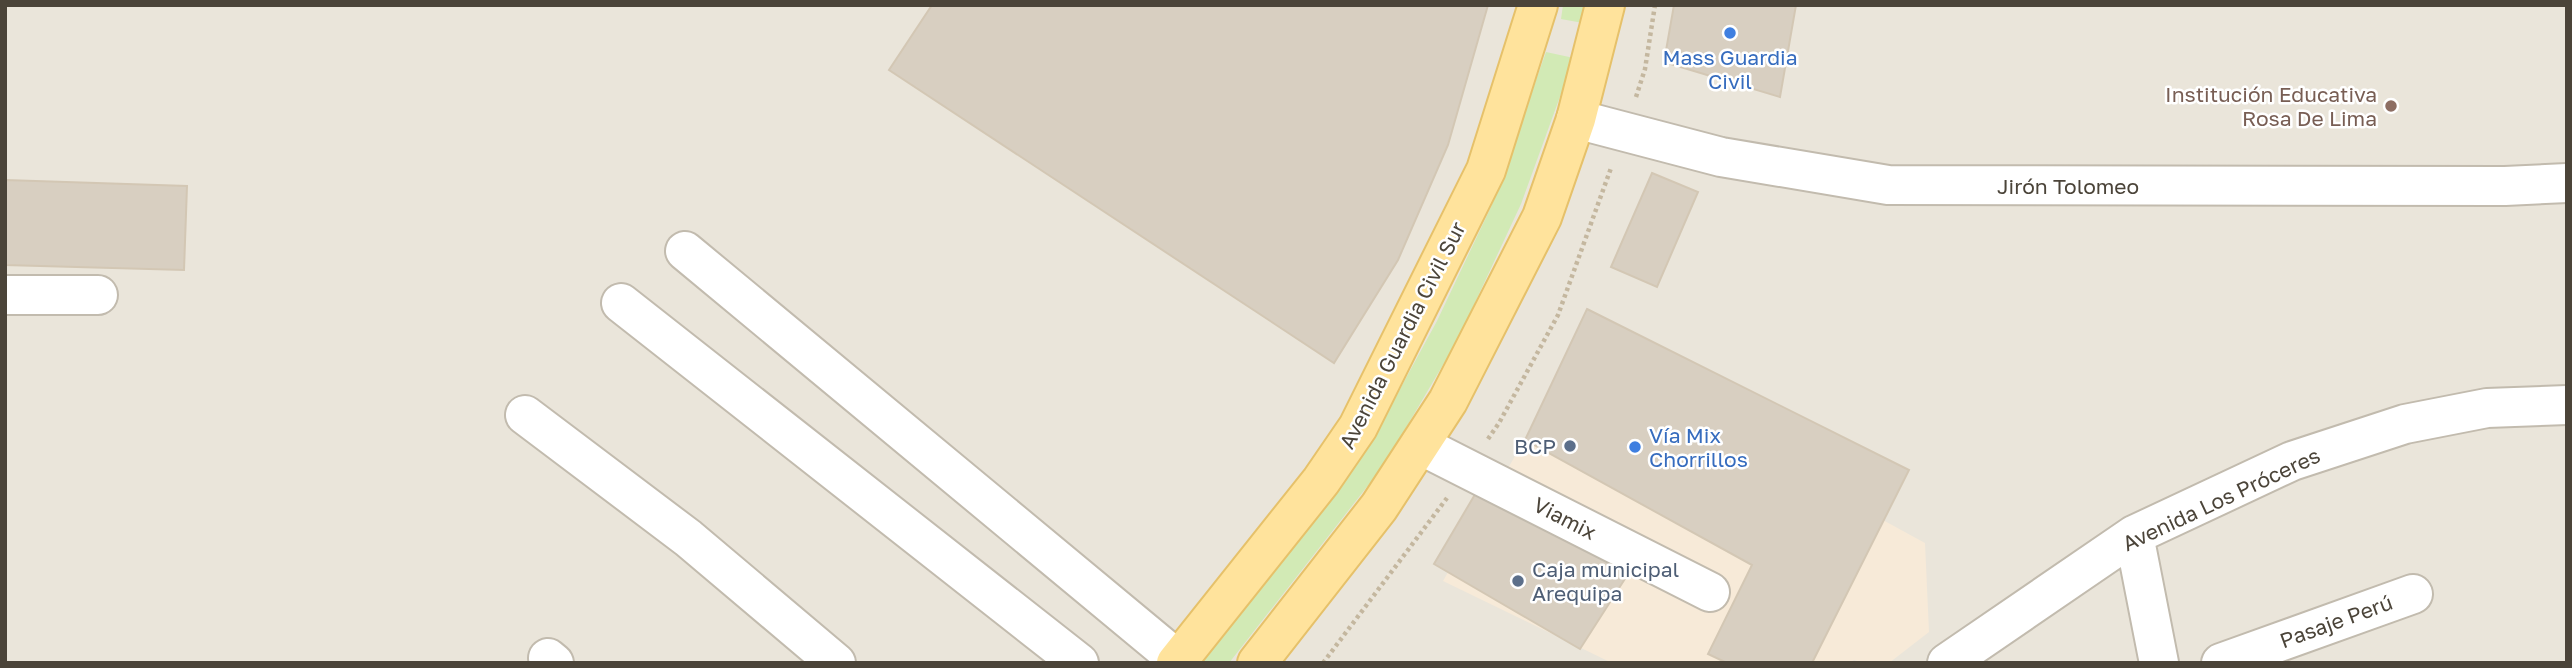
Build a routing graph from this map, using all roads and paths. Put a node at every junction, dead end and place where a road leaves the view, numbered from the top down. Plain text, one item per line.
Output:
1 (1538, 5) edge
2 (1605, 5) edge
3 (1576, 119) junction
4 (2567, 183) edge
5 (685, 251) dead end
6 (5, 295) edge
7 (98, 295) dead end
8 (621, 303) dead end
9 (2567, 405) edge
10 (525, 415) dead end
11 (1420, 445) junction
12 (2134, 535) junction
13 (1710, 592) dead end
14 (2413, 594) dead end
15 (1177, 662) edge
16 (836, 663) edge
17 (1079, 663) edge
18 (1256, 663) edge
19 (1947, 663) edge
20 (2158, 663) edge
21 (2221, 663) edge

1 - 15 main road, Avenida Guardia Civil Sur
2 - 3 main road
3 - 4 street, Jirón Tolomeo
3 - 11 main road
5 - 15 street
6 - 7 street
8 - 17 street
9 - 12 street, Avenida Los Próceres
10 - 16 street
11 - 13 street, Viamix
11 - 18 main road
12 - 19 street, Avenida Los Próceres
12 - 20 street
14 - 21 street, Pasaje Perú

